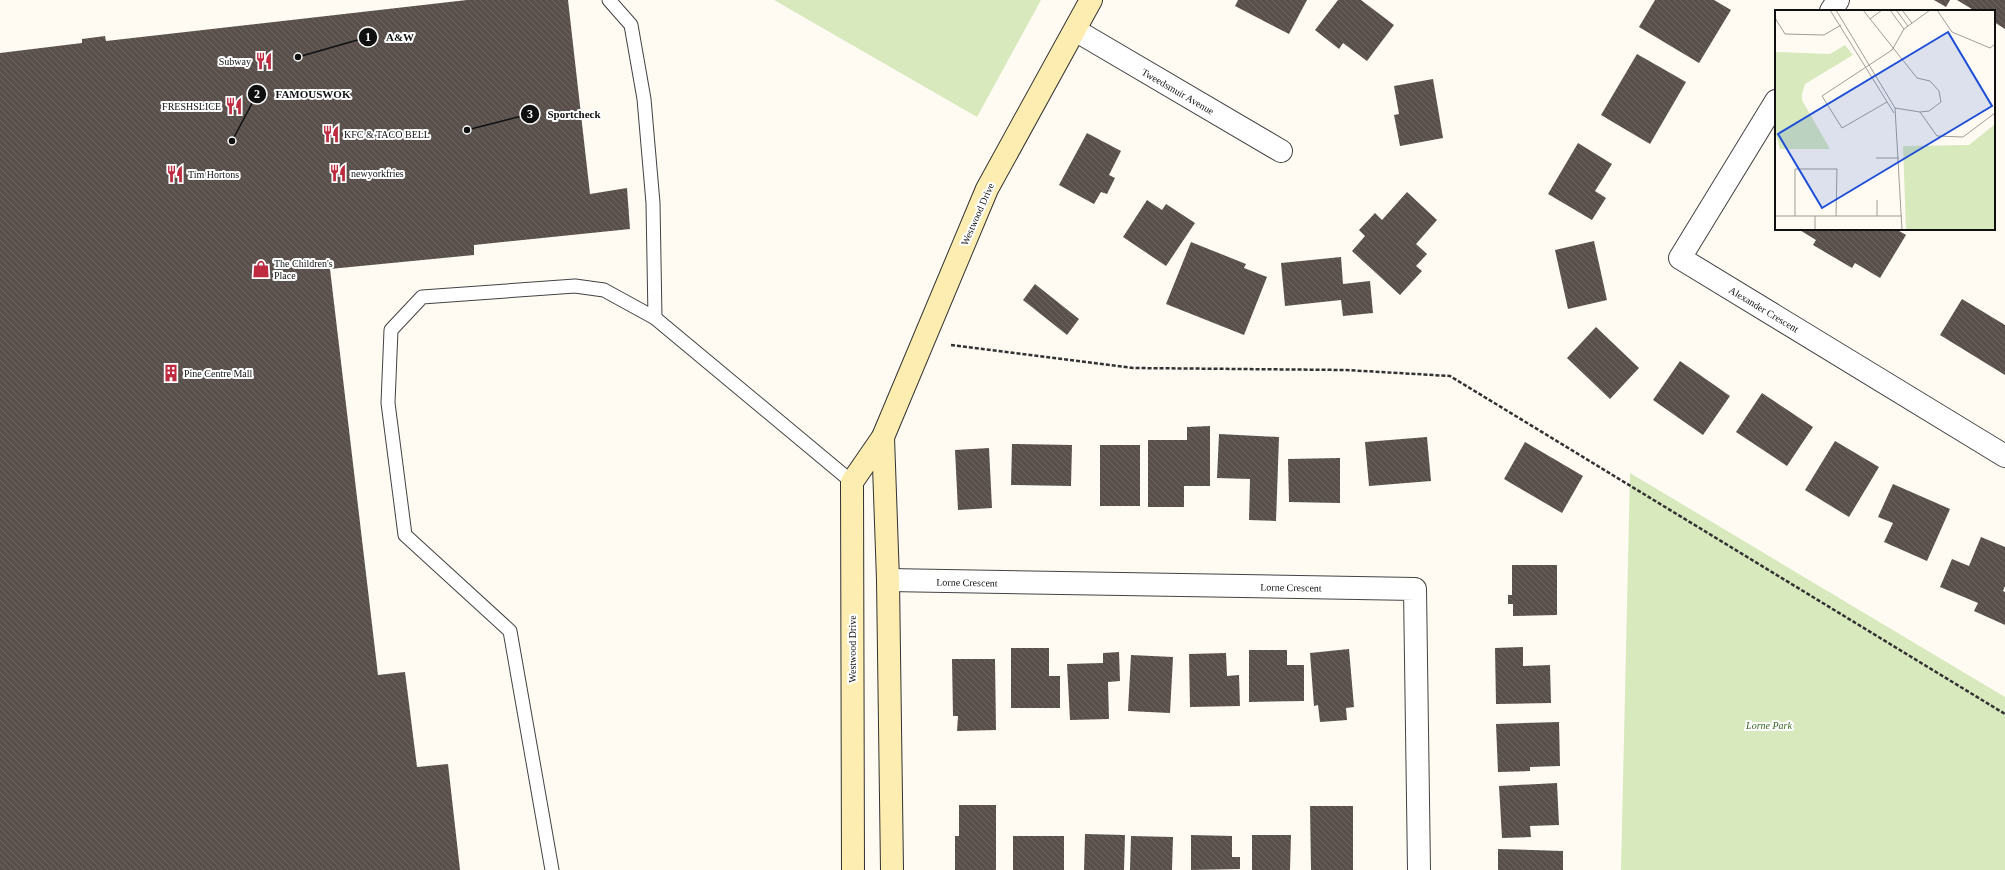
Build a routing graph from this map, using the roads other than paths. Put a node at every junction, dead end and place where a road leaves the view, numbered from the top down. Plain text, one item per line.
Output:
1 (610, 0) edge
2 (1091, 0) edge
3 (1838, 0) edge
4 (1832, 10) edge
5 (1075, 30) junction
6 (1775, 103) edge
7 (1281, 151) dead end
8 (655, 318) junction
9 (883, 437) junction
10 (2005, 456) edge
11 (852, 482) junction
12 (888, 580) junction
13 (552, 870) edge
14 (853, 870) edge
15 (892, 870) edge
16 (1419, 870) edge

1 - 8 lane
2 - 5 street, Westwood Drive
3 - 4 street
5 - 7 street, Tweedsmuir Avenue
5 - 9 street, Westwood Drive
6 - 10 street, Alexander Crescent
8 - 11 lane
8 - 13 lane
9 - 11 street, Westwood Drive
9 - 12 street, Westwood Drive
11 - 14 street, Westwood Drive
12 - 15 street, Westwood Drive
12 - 16 street, Lorne Crescent

